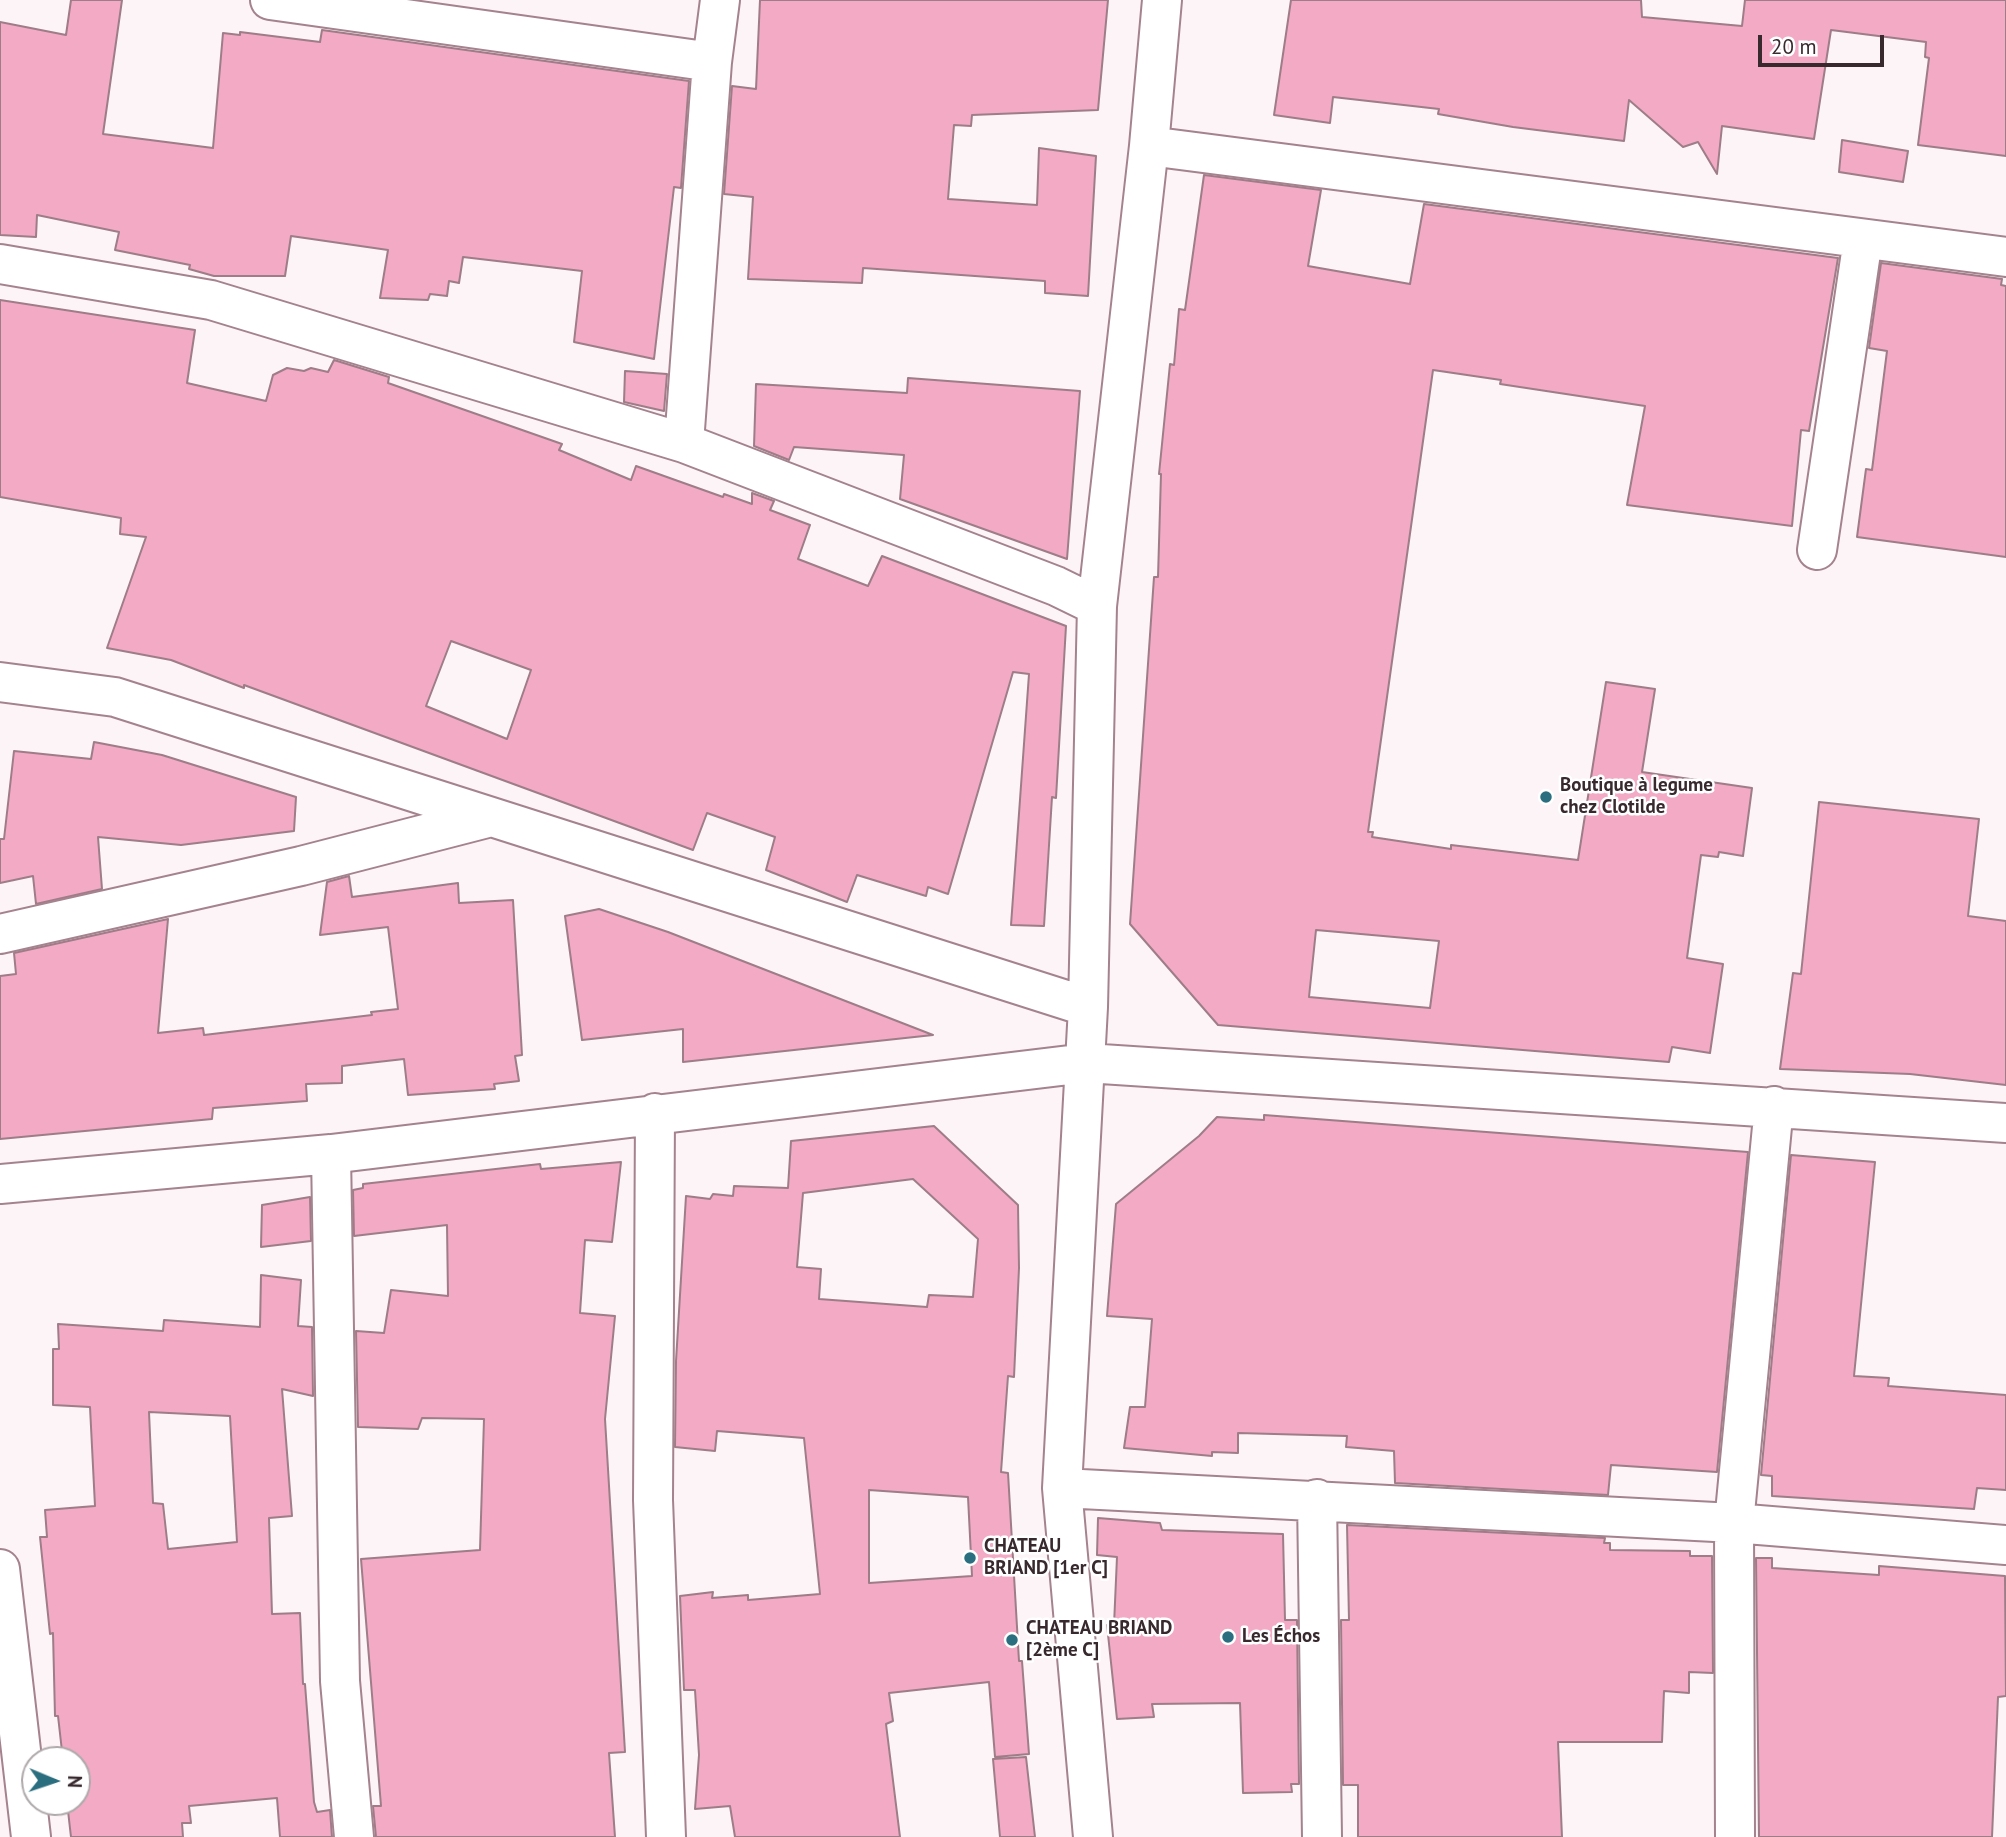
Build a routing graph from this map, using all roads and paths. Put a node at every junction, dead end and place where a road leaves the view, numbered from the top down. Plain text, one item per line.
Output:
1 (270, 0) edge
2 (720, 0) edge
3 (1161, 0) edge
4 (712, 62) junction
5 (1149, 146) junction
6 (1863, 239) junction
7 (2006, 257) edge
8 (0, 264) edge
9 (684, 443) junction
10 (1817, 550) dead end
11 (1097, 606) junction
12 (0, 682) edge
13 (492, 817) junction
14 (0, 934) edge
15 (1088, 1007) junction
16 (1086, 1063) junction
17 (1774, 1106) junction
18 (654, 1114) junction
19 (2006, 1123) edge
20 (331, 1154) junction
21 (0, 1184) edge
22 (1062, 1488) junction
23 (1317, 1499) junction
24 (1734, 1523) junction
25 (2006, 1545) edge
26 (0, 1569) edge
27 (31, 1837) edge
28 (354, 1837) edge
29 (666, 1837) edge
30 (1093, 1837) edge
31 (1322, 1837) edge
32 (1735, 1837) edge

1 - 4 street
2 - 4 street
3 - 5 street
4 - 9 street
5 - 6 street
5 - 11 street
6 - 7 street
6 - 10 street
8 - 9 street
9 - 11 street
11 - 15 street
12 - 13 street
13 - 14 street
13 - 15 street
15 - 16 street
16 - 17 street
16 - 18 street
16 - 22 street
17 - 19 street
17 - 24 street
18 - 20 street
18 - 29 street
20 - 21 street
20 - 28 street
22 - 23 street
22 - 30 street
23 - 24 street
23 - 31 street
24 - 25 street
24 - 32 street
26 - 27 street

